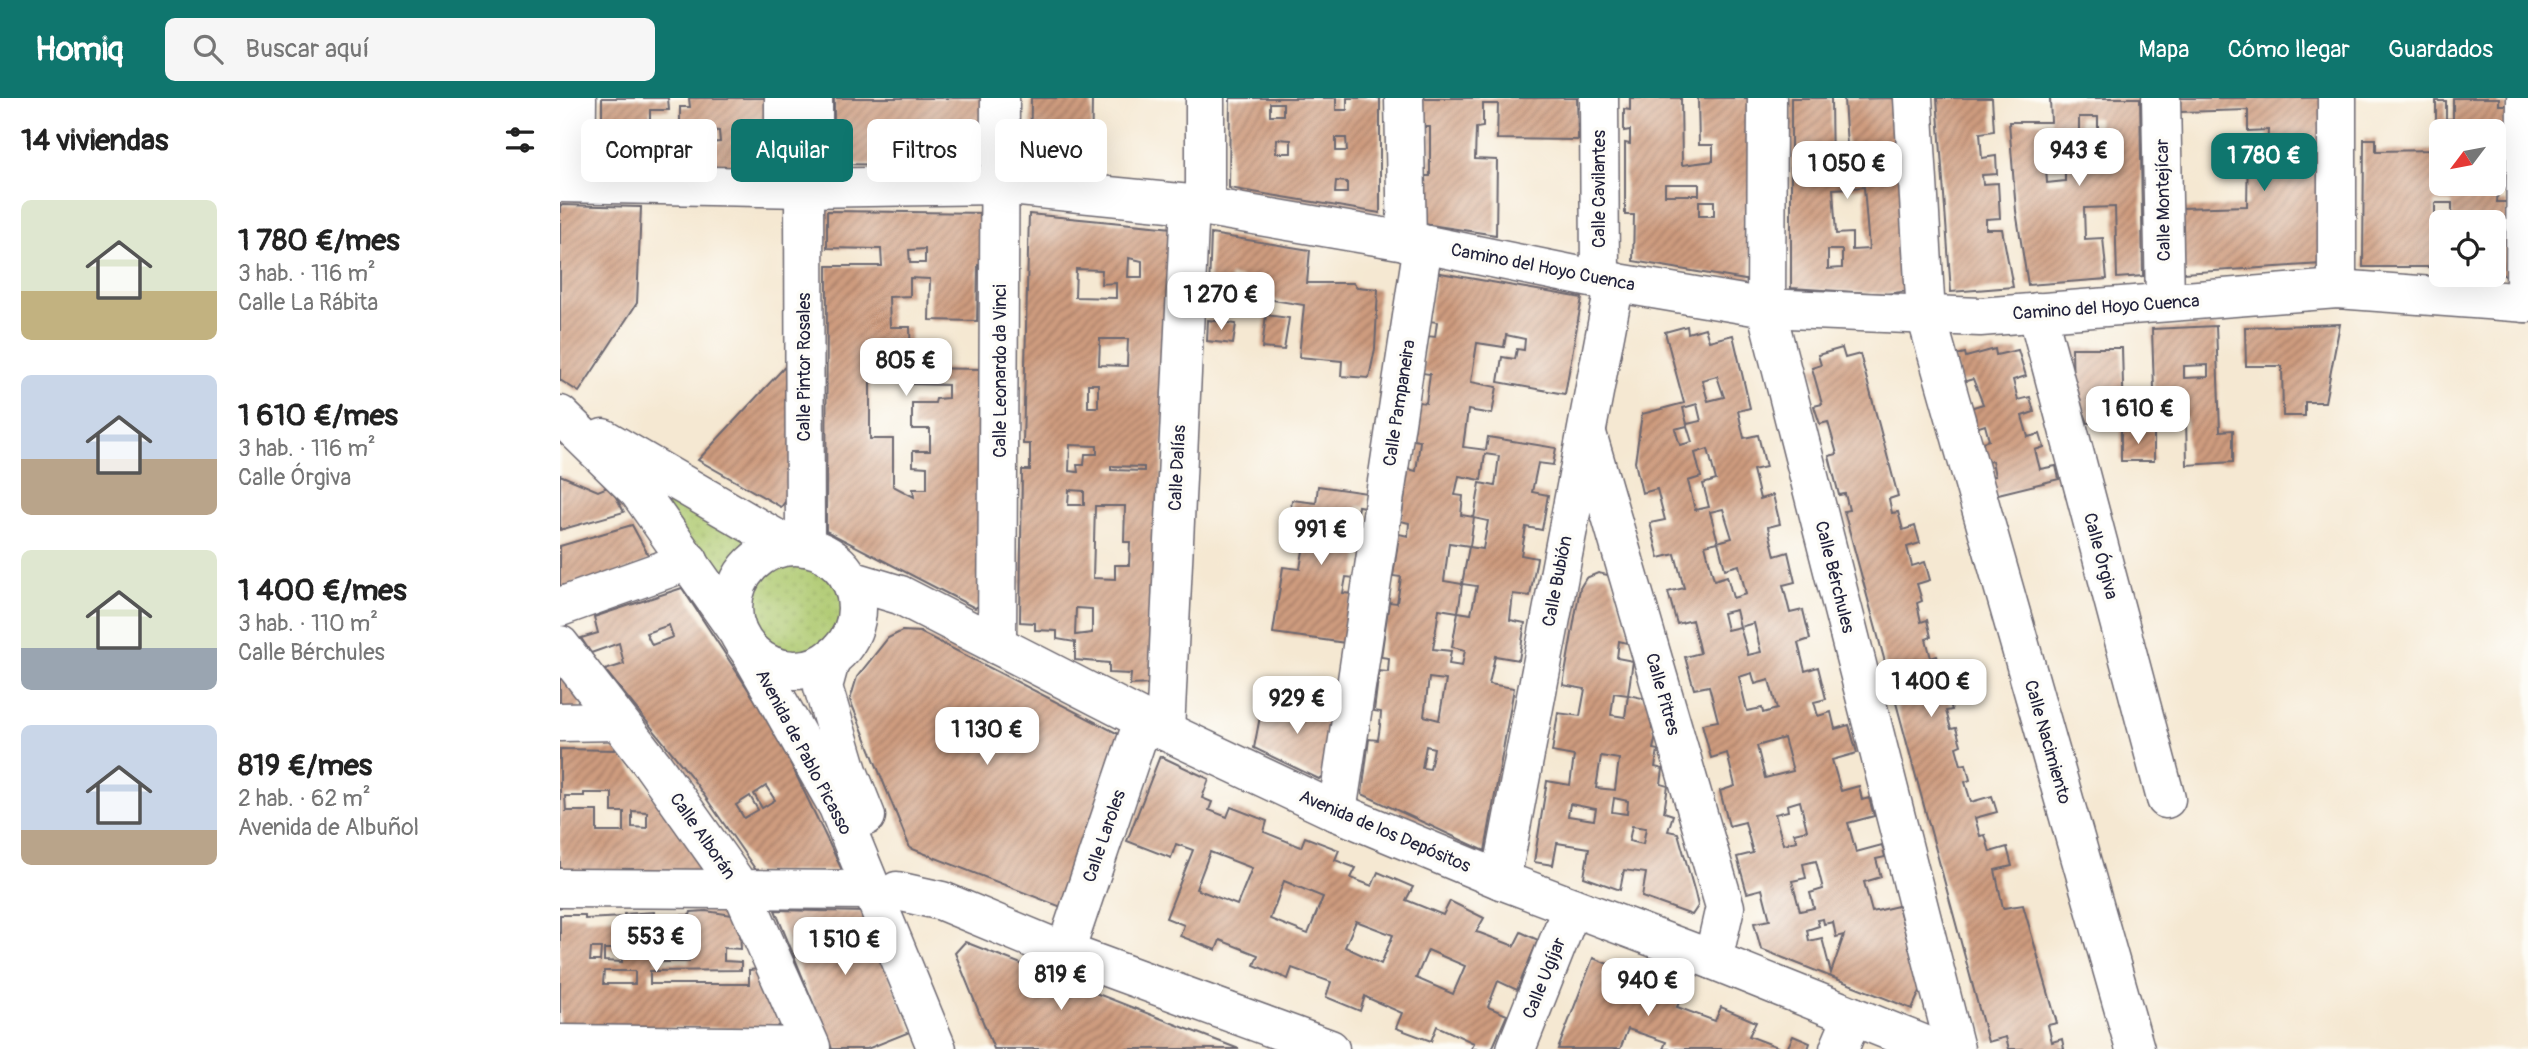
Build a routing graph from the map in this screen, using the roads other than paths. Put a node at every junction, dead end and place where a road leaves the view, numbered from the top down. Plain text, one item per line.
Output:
1 (577, 98) edge
2 (784, 98) edge
3 (813, 98) edge
4 (1000, 98) edge
5 (1205, 98) edge
6 (1404, 98) edge
7 (1599, 98) edge
8 (1767, 98) edge
9 (1913, 98) edge
10 (2161, 98) edge
11 (2337, 98) edge
12 (2526, 98) edge
13 (568, 183) edge
14 (998, 185) junction
15 (804, 188) junction
16 (1198, 206) junction
17 (1415, 243) junction
18 (1607, 281) junction
19 (2337, 289) junction
20 (2165, 302) junction
21 (2526, 303) edge
22 (1766, 309) junction
23 (2037, 312) junction
24 (1926, 315) junction
25 (560, 414) edge
26 (1585, 428) junction
27 (797, 546) junction
28 (1563, 547) junction
29 (1621, 548) junction
30 (689, 561) junction
31 (850, 580) junction
32 (560, 607) edge
33 (743, 640) junction
34 (560, 645) edge
35 (997, 645) junction
36 (831, 658) junction
37 (618, 721) junction
38 (560, 722) edge
39 (1154, 726) junction
40 (2166, 799) dead end
41 (1337, 812) junction
42 (1501, 880) junction
43 (560, 888) edge
44 (884, 890) junction
45 (741, 891) junction
46 (1572, 907) junction
47 (1065, 952) junction
48 (1713, 960) junction
49 (1846, 1032) edge
50 (560, 1044) edge
51 (606, 1047) edge
52 (937, 1049) edge
53 (962, 1049) edge
54 (1329, 1049) edge
55 (1516, 1049) edge
56 (1935, 1049) edge
57 (1955, 1049) edge
58 (2134, 1049) edge

1 - 13 street
2 - 15 street
3 - 15 street, Calle Pintor Rosales
4 - 14 street, Calle Leonardo da Vinci
5 - 16 street, Calle Dalías
6 - 17 street, Calle Pampaneira
7 - 18 street, Calle Cavilantes
8 - 22 street, Calle Bérchules
9 - 24 street, Calle Nacimiento
10 - 20 street, Calle Montejícar
11 - 19 street
12 - 21 street
13 - 15 street, Camino del Hoyo Cuenca
14 - 15 street, Camino del Hoyo Cuenca
14 - 16 street, Camino del Hoyo Cuenca
14 - 35 street, Calle Leonardo da Vinci
15 - 27 street, Calle Pintor Rosales
16 - 17 street, Camino del Hoyo Cuenca
16 - 39 street, Calle Dalías
17 - 18 street, Camino del Hoyo Cuenca
17 - 41 street, Calle Pampaneira
18 - 22 street, Camino del Hoyo Cuenca
18 - 26 street, Calle Bubión
19 - 20 street, Camino del Hoyo Cuenca
19 - 21 street, Camino del Hoyo Cuenca
20 - 23 street, Camino del Hoyo Cuenca
22 - 24 street, Camino del Hoyo Cuenca
22 - 57 street, Calle Bérchules
23 - 24 street, Camino del Hoyo Cuenca
23 - 40 street, Calle Órgiva
24 - 58 street, Calle Nacimiento
25 - 27 street, Avenida de Pablo Picasso
25 - 30 street, Avenida de Pablo Picasso
26 - 28 street, Calle Bubión
26 - 29 street, Calle Pitres
27 - 31 street
27 - 33 street
28 - 29 street
28 - 42 street, Calle Bubión
29 - 48 street, Calle Pitres
30 - 32 street
30 - 33 street, Avenida de Pablo Picasso
31 - 35 street, Avenida de los Depósitos
31 - 36 street
33 - 36 street
33 - 44 street, Avenida de Pablo Picasso
34 - 37 street, Calle Alborán
35 - 39 street, Avenida de los Depósitos
36 - 44 street, Avenida de Pablo Picasso
37 - 38 street
37 - 45 street, Calle Alborán
39 - 41 street, Avenida de los Depósitos
39 - 47 street, Calle Laroles
41 - 42 street, Avenida de los Depósitos
42 - 46 street, Avenida de los Depósitos
43 - 45 street
44 - 45 street
44 - 47 street
44 - 52 street, Avenida de Pablo Picasso
44 - 53 street, Avenida de Pablo Picasso
45 - 51 street, Calle Alborán
46 - 48 street, Avenida de los Depósitos
46 - 55 street, Calle Ugíjar
47 - 54 street
48 - 49 street, Avenida de los Depósitos
49 - 56 street, Avenida de los Depósitos
50 - 51 street

